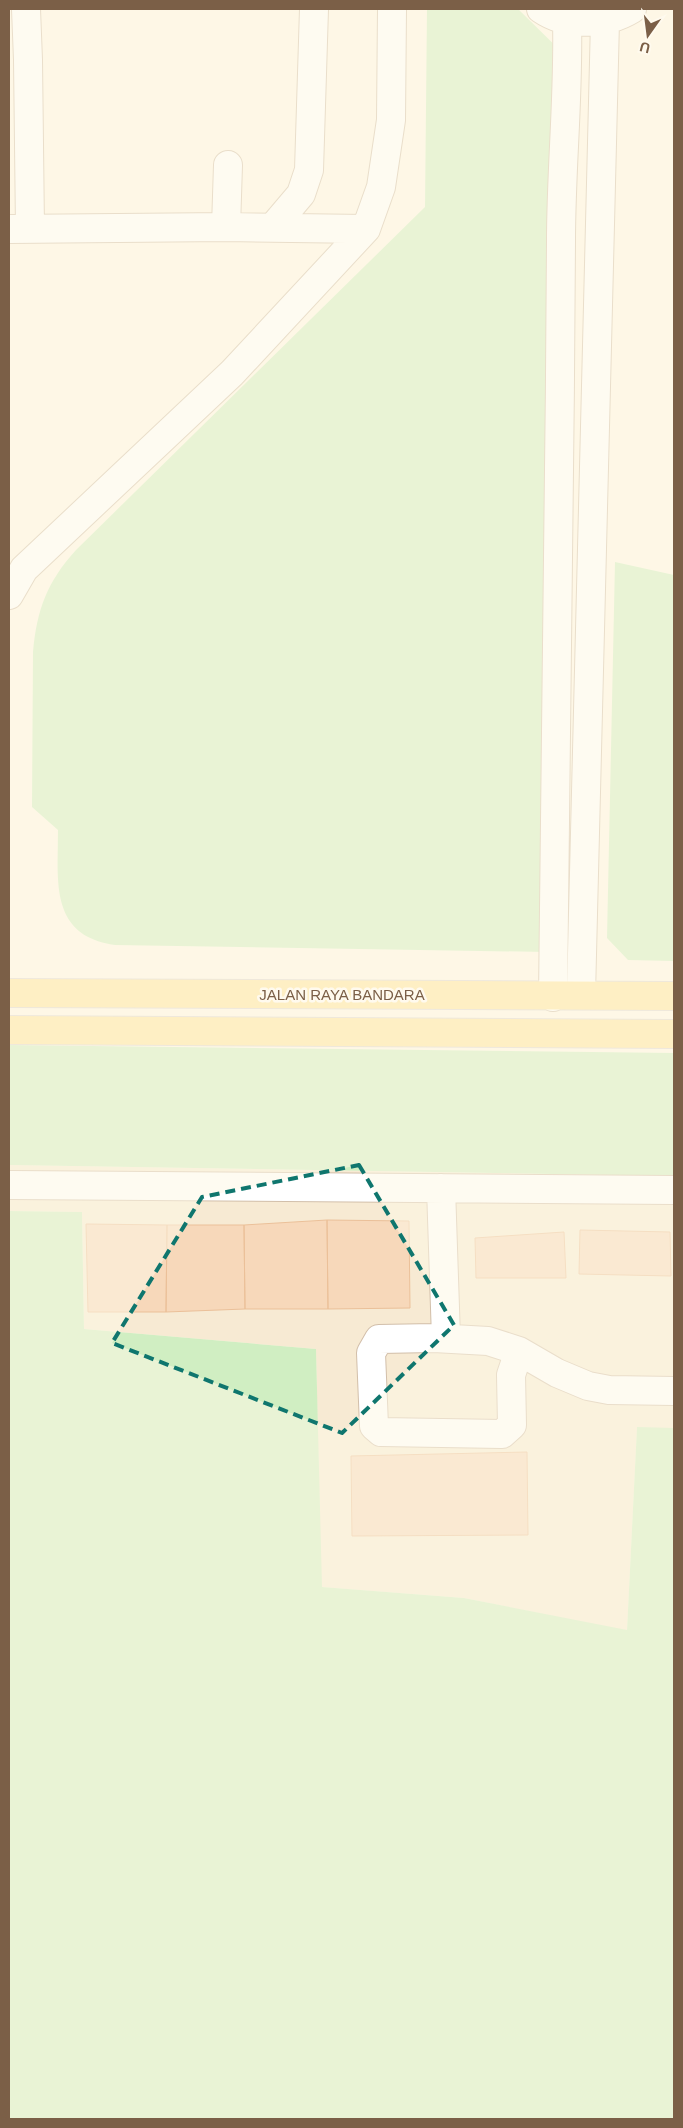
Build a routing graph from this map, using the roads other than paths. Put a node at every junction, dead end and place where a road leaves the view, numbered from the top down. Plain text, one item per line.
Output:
1 (26, 9) edge
2 (314, 9) edge
3 (392, 9) edge
4 (541, 9) edge
5 (632, 9) edge
6 (567, 20) junction
7 (605, 21) junction
8 (228, 165) dead end
9 (226, 227) junction
10 (273, 227) junction
11 (19, 229) edge
12 (366, 229) junction
13 (9, 595) edge
14 (9, 993) edge
15 (581, 995) junction
16 (553, 996) junction
17 (674, 996) edge
18 (9, 1030) edge
19 (674, 1034) edge
20 (9, 1185) edge
21 (441, 1188) junction
22 (674, 1190) edge
23 (446, 1338) junction
24 (519, 1351) junction
25 (674, 1391) edge

1 - 11 street
2 - 10 street
3 - 12 street
4 - 6 street
5 - 7 street
6 - 7 street
6 - 16 street
7 - 15 street
8 - 9 street
9 - 10 street
9 - 11 street
10 - 12 street
12 - 13 street
14 - 16 main road, JALAN RAYA BANDARA
15 - 16 main road, JALAN RAYA BANDARA
15 - 17 main road, JALAN RAYA BANDARA
18 - 19 main road
20 - 21 street
21 - 22 street
21 - 23 street
23 - 24 street
23 - 24 street
24 - 25 street

